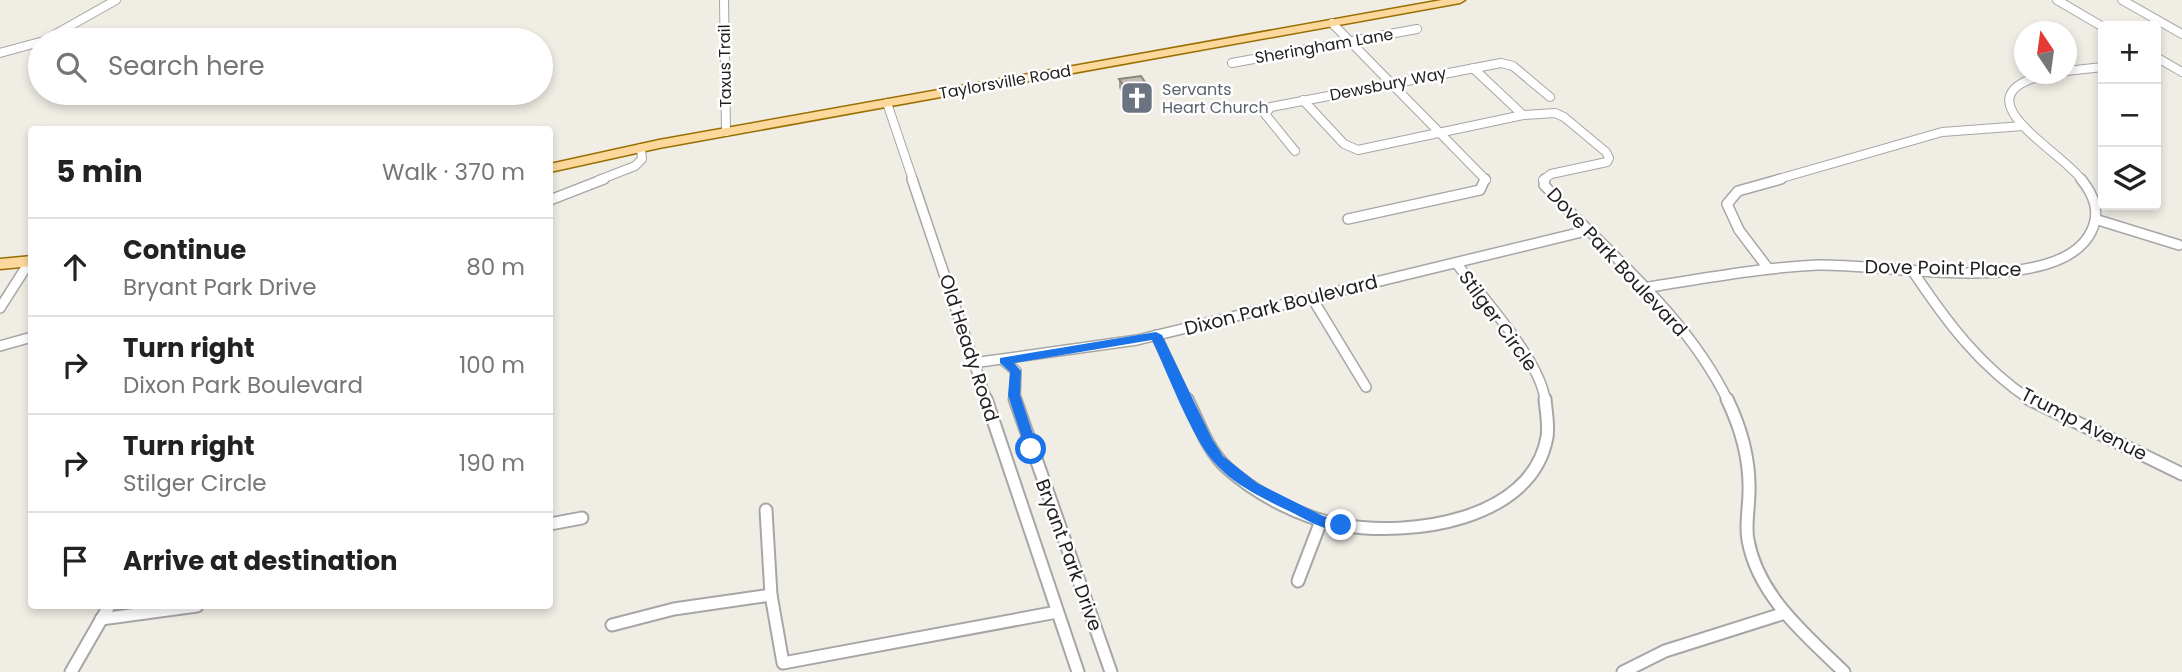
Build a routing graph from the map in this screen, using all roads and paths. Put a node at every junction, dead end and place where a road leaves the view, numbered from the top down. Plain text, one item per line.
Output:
1 (116, 0) edge
2 (724, 0) edge
3 (1460, 0) edge
4 (2057, 0) edge
5 (2122, 0) edge
6 (1332, 23) junction
7 (2098, 24) edge
8 (67, 28) edge
9 (1417, 29) dead end
10 (2182, 34) edge
11 (1350, 41) junction
12 (28, 45) edge
13 (0, 53) edge
14 (2161, 62) edge
15 (1232, 63) dead end
16 (1473, 68) junction
17 (2098, 68) edge
18 (2077, 70) edge
19 (2182, 72) edge
20 (1391, 83) junction
21 (2020, 84) edge
22 (1550, 97) dead end
23 (1303, 100) junction
24 (887, 103) junction
25 (1523, 115) junction
26 (2023, 127) junction
27 (726, 132) junction
28 (1441, 134) junction
29 (641, 148) junction
30 (1295, 151) dead end
31 (553, 167) edge
32 (553, 199) edge
33 (1349, 219) dead end
34 (2098, 220) junction
35 (1586, 231) junction
36 (2179, 245) dead end
37 (28, 261) edge
38 (0, 264) edge
39 (1457, 264) junction
40 (28, 266) edge
41 (1767, 267) junction
42 (1912, 270) junction
43 (1643, 288) junction
44 (1312, 298) junction
45 (0, 308) edge
46 (1156, 335) junction
47 (28, 338) edge
48 (0, 346) edge
49 (1004, 360) junction
50 (974, 363) junction
51 (1366, 387) dead end
52 (2182, 474) edge
53 (766, 510) dead end
54 (582, 518) dead end
55 (1321, 521) junction
56 (553, 523) edge
57 (1298, 581) dead end
58 (771, 595) junction
59 (107, 609) edge
60 (175, 609) edge
61 (1057, 612) junction
62 (1785, 613) junction
63 (101, 619) junction
64 (612, 625) dead end
65 (71, 672) edge
66 (1078, 672) edge
67 (1111, 672) edge
68 (1623, 672) edge
69 (1844, 672) edge

1 - 8 street
2 - 27 street, Taxus Trail
3 - 6 main road, Taylorsville Road
4 - 7 street
5 - 10 street
6 - 11 street
6 - 24 main road, Taylorsville Road
9 - 11 street, Sheringham Lane
11 - 15 street, Sheringham Lane
11 - 20 street
12 - 13 street
14 - 19 street
16 - 20 street, Dewsbury Way
16 - 22 street, Dewsbury Way
16 - 25 street
17 - 18 street
20 - 23 street, Dewsbury Way
20 - 28 street
21 - 26 street
23 - 28 street, Dove Park Boulevard
23 - 30 street, Dewsbury Way
24 - 27 main road, Taylorsville Road
24 - 50 street, Old Heady Road
25 - 28 street, Dove Park Boulevard
25 - 35 street, Dove Park Boulevard
26 - 34 street
26 - 41 street
27 - 29 main road, Taylorsville Road
28 - 33 street
29 - 31 main road, Taylorsville Road
29 - 32 street
34 - 36 street
34 - 42 street, Dove Point Place
35 - 39 street, Dixon Park Boulevard
35 - 43 street, Dove Park Boulevard
37 - 38 main road
39 - 44 street, Dixon Park Boulevard
39 - 55 street, Stilger Circle
40 - 45 street
41 - 42 street, Dove Point Place
41 - 43 street, Dove Point Place
42 - 52 street, Trump Avenue
43 - 62 street, Dove Park Boulevard
44 - 46 street, Dixon Park Boulevard
44 - 51 street
46 - 49 street, Dixon Park Boulevard
46 - 55 street, Stilger Circle
47 - 48 street
49 - 50 street, Dixon Park Boulevard
49 - 67 street, Bryant Park Drive
50 - 61 street, Old Heady Road
53 - 58 street
54 - 56 street
55 - 57 street
58 - 61 street
58 - 64 street
59 - 63 street
60 - 63 street
61 - 66 street, Old Heady Road
62 - 68 street
62 - 69 street, Dove Park Boulevard
63 - 65 street

